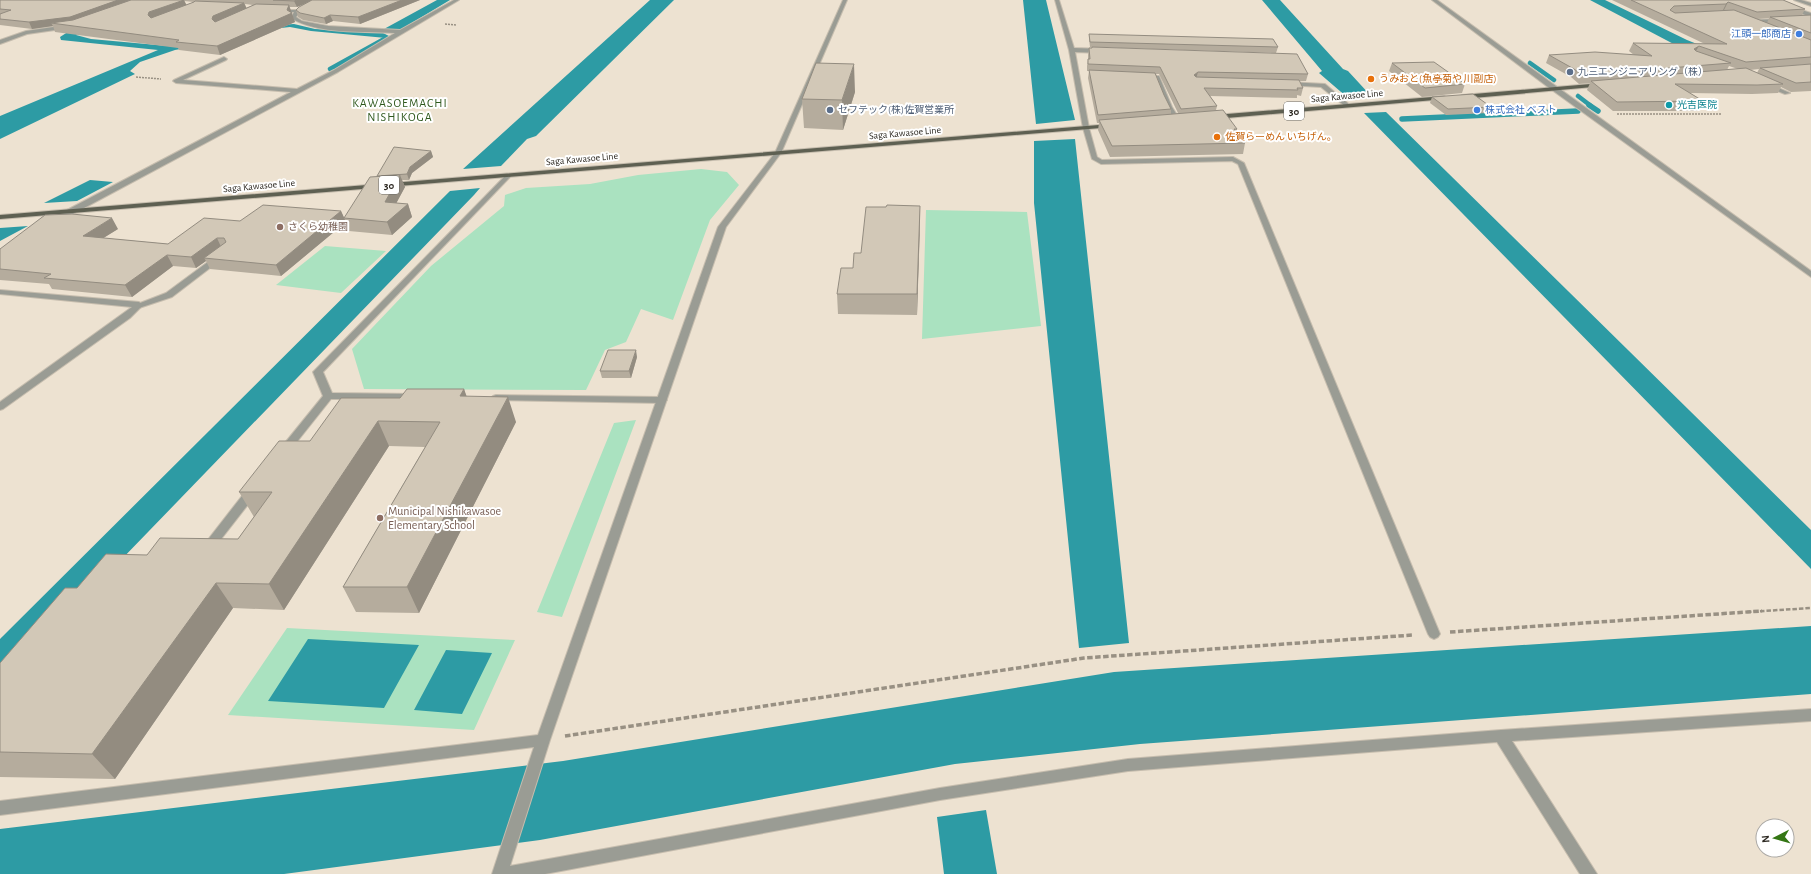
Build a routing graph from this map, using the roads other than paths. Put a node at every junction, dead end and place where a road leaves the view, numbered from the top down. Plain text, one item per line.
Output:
1 (321, 0) edge
2 (457, 0) edge
3 (845, 0) edge
4 (1057, 0) edge
5 (1434, 0) edge
6 (1766, 0) edge
7 (1796, 0) edge
8 (1811, 5) edge
9 (272, 10) edge
10 (298, 11) junction
11 (1811, 15) edge
12 (1745, 19) edge
13 (1804, 19) edge
14 (1811, 19) edge
15 (1789, 20) edge
16 (1751, 22) junction
17 (75, 26) edge
18 (1765, 27) edge
19 (403, 32) junction
20 (0, 42) edge
21 (1072, 50) junction
22 (1112, 51) edge
23 (224, 59) dead end
24 (1078, 74) junction
25 (1086, 74) dead end
26 (1134, 76) edge
27 (1760, 82) edge
28 (1284, 84) edge
29 (1606, 85) edge
30 (1554, 89) junction
31 (297, 91) junction
32 (1787, 93) dead end
33 (1348, 106) junction
34 (1208, 118) edge
35 (1177, 120) junction
36 (1185, 120) edge
37 (1170, 121) edge
38 (1116, 125) edge
39 (1086, 128) junction
40 (778, 153) junction
41 (509, 175) junction
42 (71, 211) junction
43 (0, 217) edge
44 (45, 225) edge
45 (226, 252) edge
46 (1811, 275) edge
47 (0, 292) edge
48 (139, 305) junction
49 (328, 396) junction
50 (422, 397) edge
51 (484, 398) edge
52 (662, 400) junction
53 (0, 407) edge
54 (278, 458) edge
55 (259, 483) edge
56 (214, 540) edge
57 (1434, 634) road end
58 (1811, 715) edge
59 (1501, 736) junction
60 (543, 740) junction
61 (0, 808) edge
62 (500, 874) edge
63 (505, 874) edge
64 (1588, 874) edge

1 - 10 street
2 - 19 street
3 - 40 street
4 - 21 street
5 - 30 street
6 - 11 street
7 - 8 street
9 - 10 street
10 - 19 street
12 - 16 street
13 - 14 street
15 - 16 street
16 - 18 street
17 - 20 street
19 - 31 street
21 - 22 street
21 - 24 street
23 - 31 street
24 - 25 street
24 - 39 street
26 - 35 street
27 - 32 street
28 - 33 street
29 - 30 main road, Saga Kawasoe Line / 30
30 - 33 main road, Saga Kawasoe Line / 30
30 - 46 street
31 - 42 street
33 - 34 main road, Saga Kawasoe Line / 30
35 - 36 main road
35 - 37 main road
38 - 39 main road, Saga Kawasoe Line / 30
39 - 40 main road, Saga Kawasoe Line / 30
39 - 57 street
40 - 41 main road, Saga Kawasoe Line / 30
40 - 52 street
41 - 42 main road, Saga Kawasoe Line / 30
41 - 49 street
42 - 43 main road, Saga Kawasoe Line / 30
42 - 44 street
45 - 48 street
47 - 48 street
48 - 53 street
49 - 50 street
49 - 54 street
51 - 52 street
52 - 60 street
55 - 56 street
58 - 59 street
59 - 63 street
59 - 64 street
60 - 61 street
60 - 62 street

